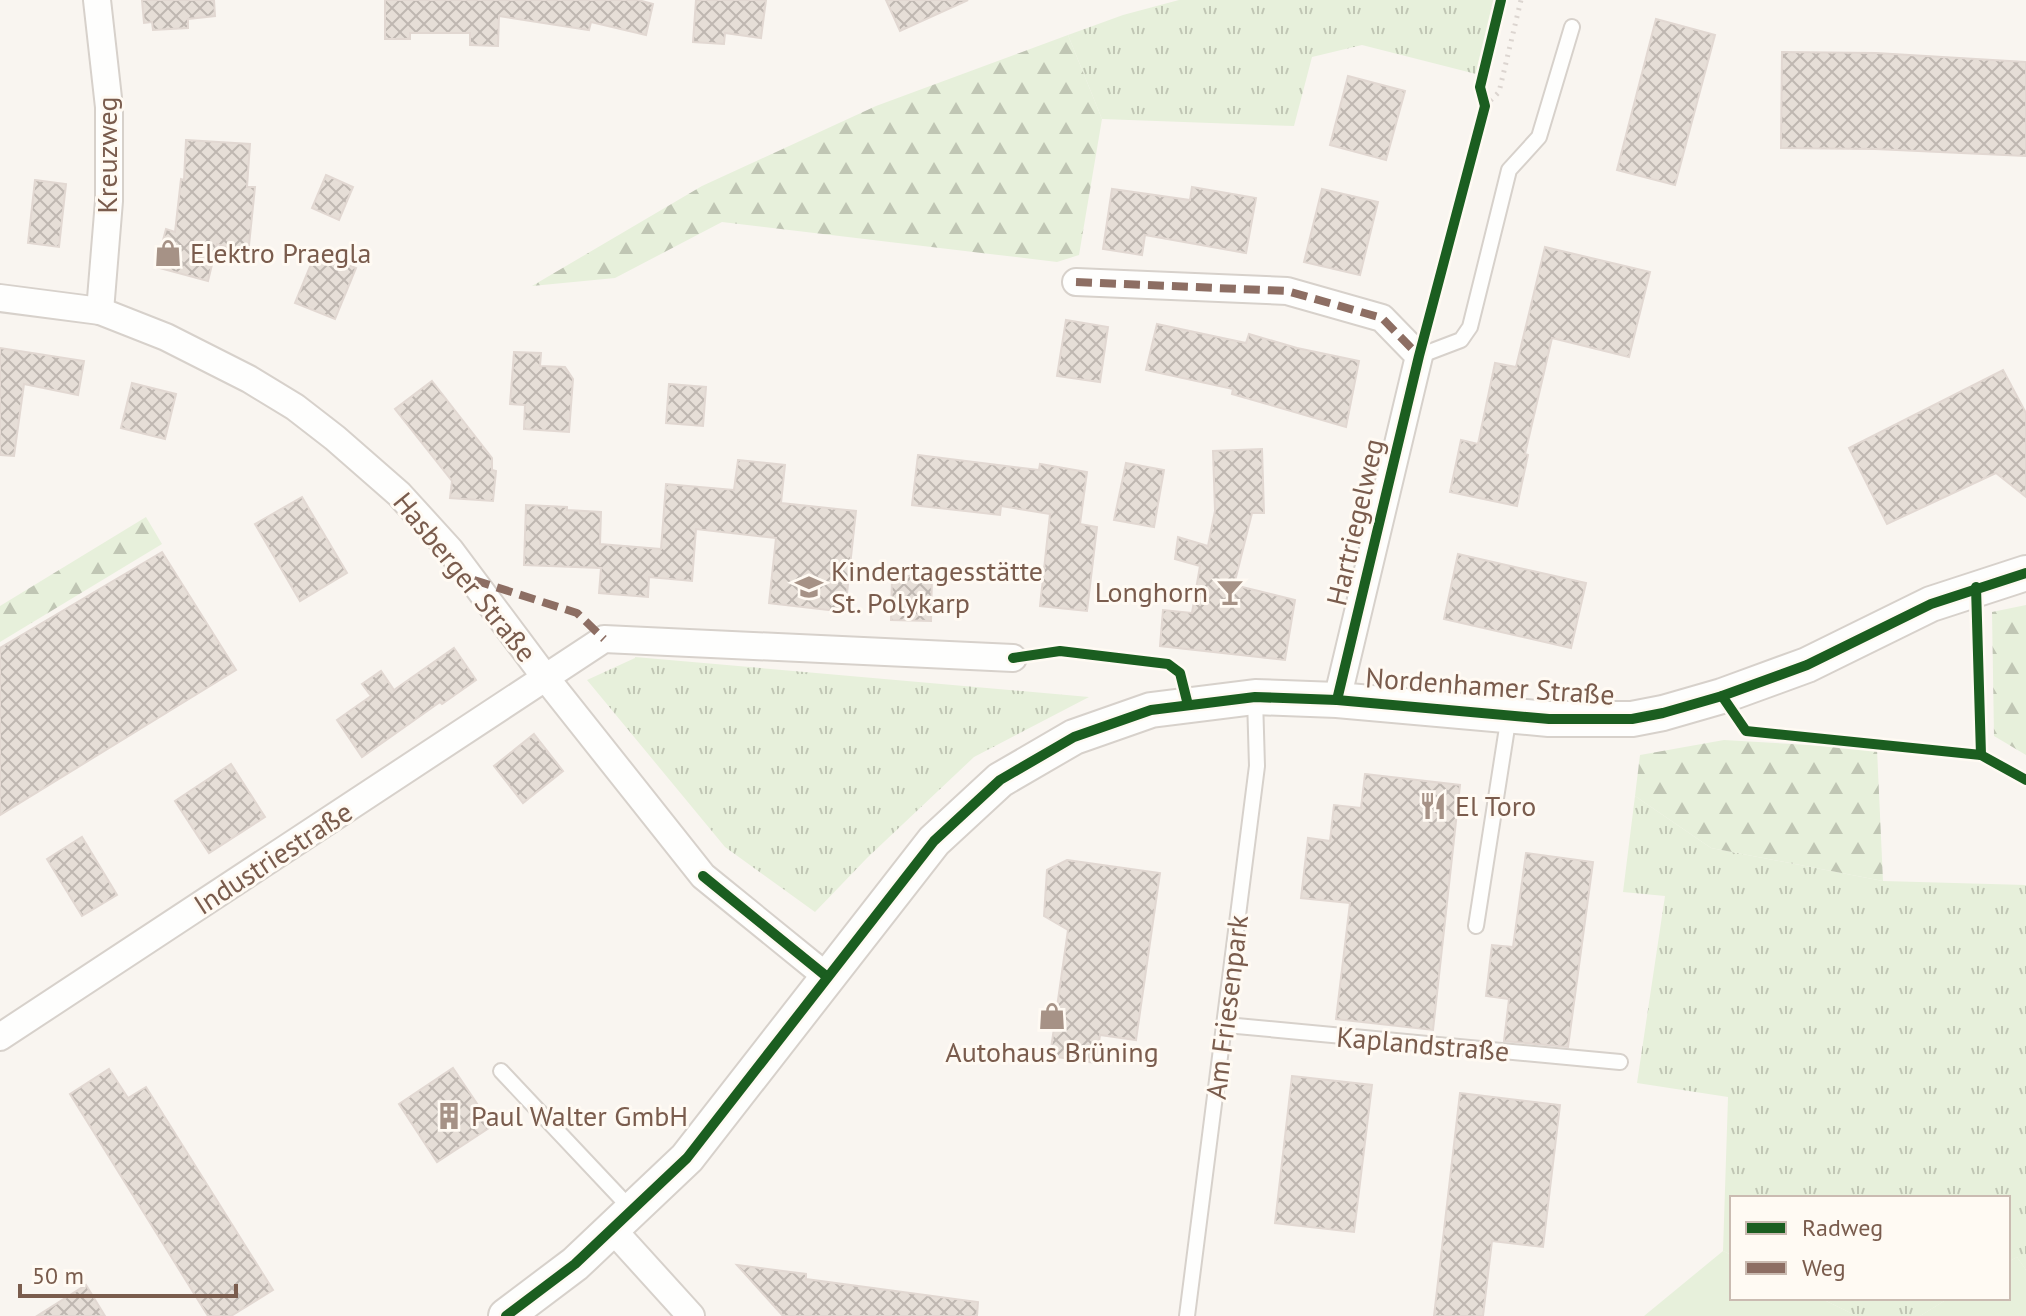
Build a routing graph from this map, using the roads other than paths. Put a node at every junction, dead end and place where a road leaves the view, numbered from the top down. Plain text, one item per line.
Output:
1 (97, 0) edge
2 (1572, 27) dead end
3 (1076, 282) dead end
4 (0, 298) edge
5 (100, 311) junction
6 (1419, 356) junction
7 (2026, 573) edge
8 (1013, 658) dead end
9 (545, 677) junction
10 (1255, 697) junction
11 (1337, 700) junction
12 (1509, 715) junction
13 (1476, 926) dead end
14 (826, 976) junction
15 (1226, 1025) junction
16 (0, 1037) edge
17 (1620, 1062) dead end
18 (501, 1071) dead end
19 (623, 1220) junction
20 (506, 1316) edge
21 (691, 1316) edge
22 (1187, 1316) edge

1 - 5 street, Kreuzweg
2 - 6 lane
3 - 6 street
4 - 5 street, Hasberger Straße
5 - 9 street, Hasberger Straße
6 - 11 street, Hartriegelweg
7 - 12 street, Nordenhamer Straße
8 - 9 street, Hasberger Straße
9 - 14 street, Hasberger Straße
9 - 16 street, Industriestraße
10 - 11 street, Nordenhamer Straße
10 - 14 street, Nordenhamer Straße
10 - 15 lane, Am Friesenpark
11 - 12 street, Nordenhamer Straße
12 - 13 lane
14 - 19 street, Nordenhamer Straße
15 - 17 lane, Kaplandstraße
15 - 22 lane, Am Friesenpark
18 - 19 lane
19 - 20 street, Nordenhamer Straße
19 - 21 street

